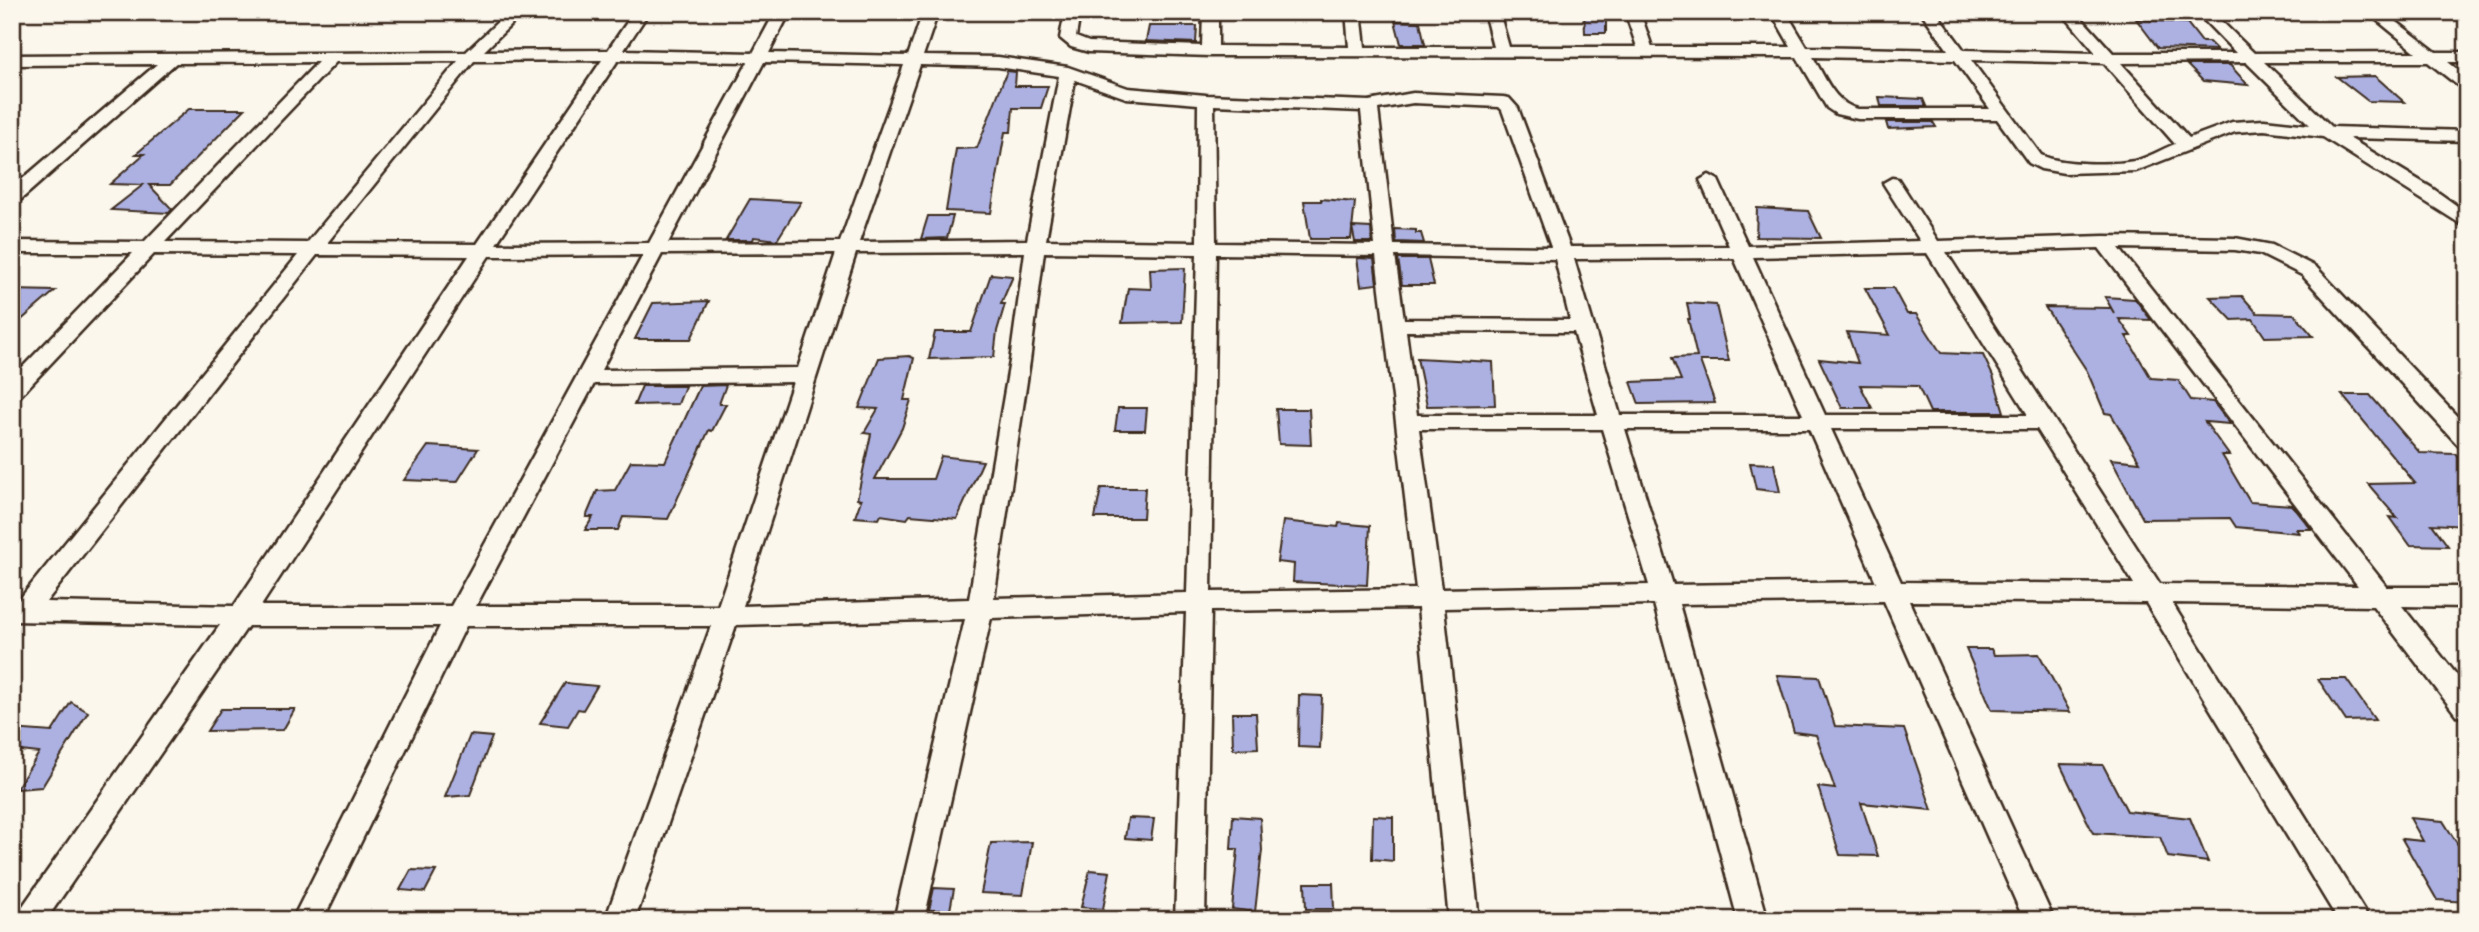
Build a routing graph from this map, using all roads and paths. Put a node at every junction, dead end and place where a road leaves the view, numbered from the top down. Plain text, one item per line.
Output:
1 (517, 12) edge
2 (642, 12) edge
3 (783, 12) edge
4 (931, 12) edge
5 (1073, 12) edge
6 (1211, 12) edge
7 (1353, 12) edge
8 (1491, 12) edge
9 (1632, 12) edge
10 (1778, 12) edge
11 (1928, 12) edge
12 (2068, 12) edge
13 (2203, 12) edge
14 (2374, 12) edge
15 (1357, 49) junction
16 (1210, 51) junction
17 (1502, 51) junction
18 (1646, 51) junction
19 (1802, 52) junction
20 (614, 55) junction
21 (1959, 55) junction
22 (470, 57) junction
23 (2432, 57) junction
24 (2467, 57) edge
25 (331, 58) junction
26 (759, 58) junction
27 (2110, 58) junction
28 (2251, 58) junction
29 (172, 59) junction
30 (12, 60) edge
31 (914, 60) junction
32 (1068, 72) junction
33 (2467, 85) edge
34 (1206, 100) junction
35 (1369, 106) junction
36 (2003, 114) junction
37 (2327, 132) junction
38 (2467, 136) edge
39 (2186, 146) junction
40 (1709, 180) dead end
41 (1892, 183) dead end
42 (12, 198) edge
43 (2467, 222) edge
44 (2104, 242) junction
45 (1035, 246) junction
46 (12, 247) edge
47 (848, 247) junction
48 (1934, 247) junction
49 (152, 248) junction
50 (1207, 248) junction
51 (312, 249) junction
52 (655, 249) junction
53 (482, 250) junction
54 (1385, 251) junction
55 (1742, 252) junction
56 (1563, 253) junction
57 (1395, 325) junction
58 (1582, 326) junction
59 (807, 375) junction
60 (586, 377) junction
61 (12, 391) edge
62 (1406, 422) junction
63 (2045, 422) junction
64 (1614, 424) junction
65 (1819, 424) junction
66 (2467, 441) edge
67 (1893, 591) junction
68 (1664, 595) junction
69 (2154, 595) junction
70 (2378, 597) junction
71 (2467, 597) edge
72 (1430, 599) junction
73 (1201, 602) junction
74 (980, 609) junction
75 (19, 611) edge
76 (241, 615) junction
77 (458, 616) junction
78 (727, 616) junction
79 (2467, 708) edge
80 (27, 920) edge
81 (307, 920) edge
82 (620, 920) edge
83 (909, 920) edge
84 (1190, 920) edge
85 (1464, 920) edge
86 (1753, 920) edge
87 (2039, 920) edge
88 (2355, 920) edge

1 - 22 street
2 - 20 street
3 - 26 street
4 - 31 street
5 - 16 street
6 - 16 street
7 - 15 street
8 - 17 street
9 - 18 street
10 - 19 street
11 - 21 street
12 - 27 street
13 - 28 street
14 - 23 street
15 - 16 street
15 - 17 street
17 - 18 street
18 - 19 street
19 - 21 street
19 - 36 street
20 - 22 street
20 - 26 street
20 - 53 street
21 - 27 street
21 - 36 street
22 - 25 street
22 - 51 street
23 - 24 street
23 - 28 street
23 - 33 street
25 - 29 street
25 - 49 street
26 - 31 street
26 - 52 street
27 - 28 street
27 - 39 street
28 - 37 street
29 - 30 street
29 - 42 street
31 - 32 street
31 - 47 street
32 - 34 street
32 - 45 street
34 - 35 street
34 - 50 street
35 - 54 street
35 - 56 street
36 - 39 street
37 - 38 street
37 - 39 street
37 - 43 street
40 - 55 street
41 - 48 street
44 - 48 street
44 - 66 street
44 - 70 street
45 - 47 street
45 - 50 street
45 - 74 street
46 - 49 street
47 - 52 street
47 - 59 street
48 - 55 street
48 - 63 street
49 - 51 street
49 - 61 street
50 - 54 street
50 - 73 street
51 - 53 street
51 - 75 street
52 - 53 street
52 - 60 street
53 - 76 street
54 - 56 street
54 - 57 street
55 - 56 street
55 - 65 street
56 - 58 street
57 - 58 street
57 - 62 street
58 - 64 street
59 - 60 street
59 - 78 street
60 - 77 street
62 - 64 street
62 - 72 street
63 - 65 street
63 - 69 street
64 - 65 street
64 - 68 street
65 - 67 street
67 - 68 street
67 - 69 street
67 - 87 street
68 - 72 street
68 - 86 street
69 - 70 street
69 - 88 street
70 - 71 street
70 - 79 street
72 - 73 street
72 - 85 street
73 - 74 street
73 - 84 street
74 - 78 street
74 - 83 street
75 - 76 street
76 - 77 street
76 - 80 street
77 - 78 street
77 - 81 street
78 - 82 street

